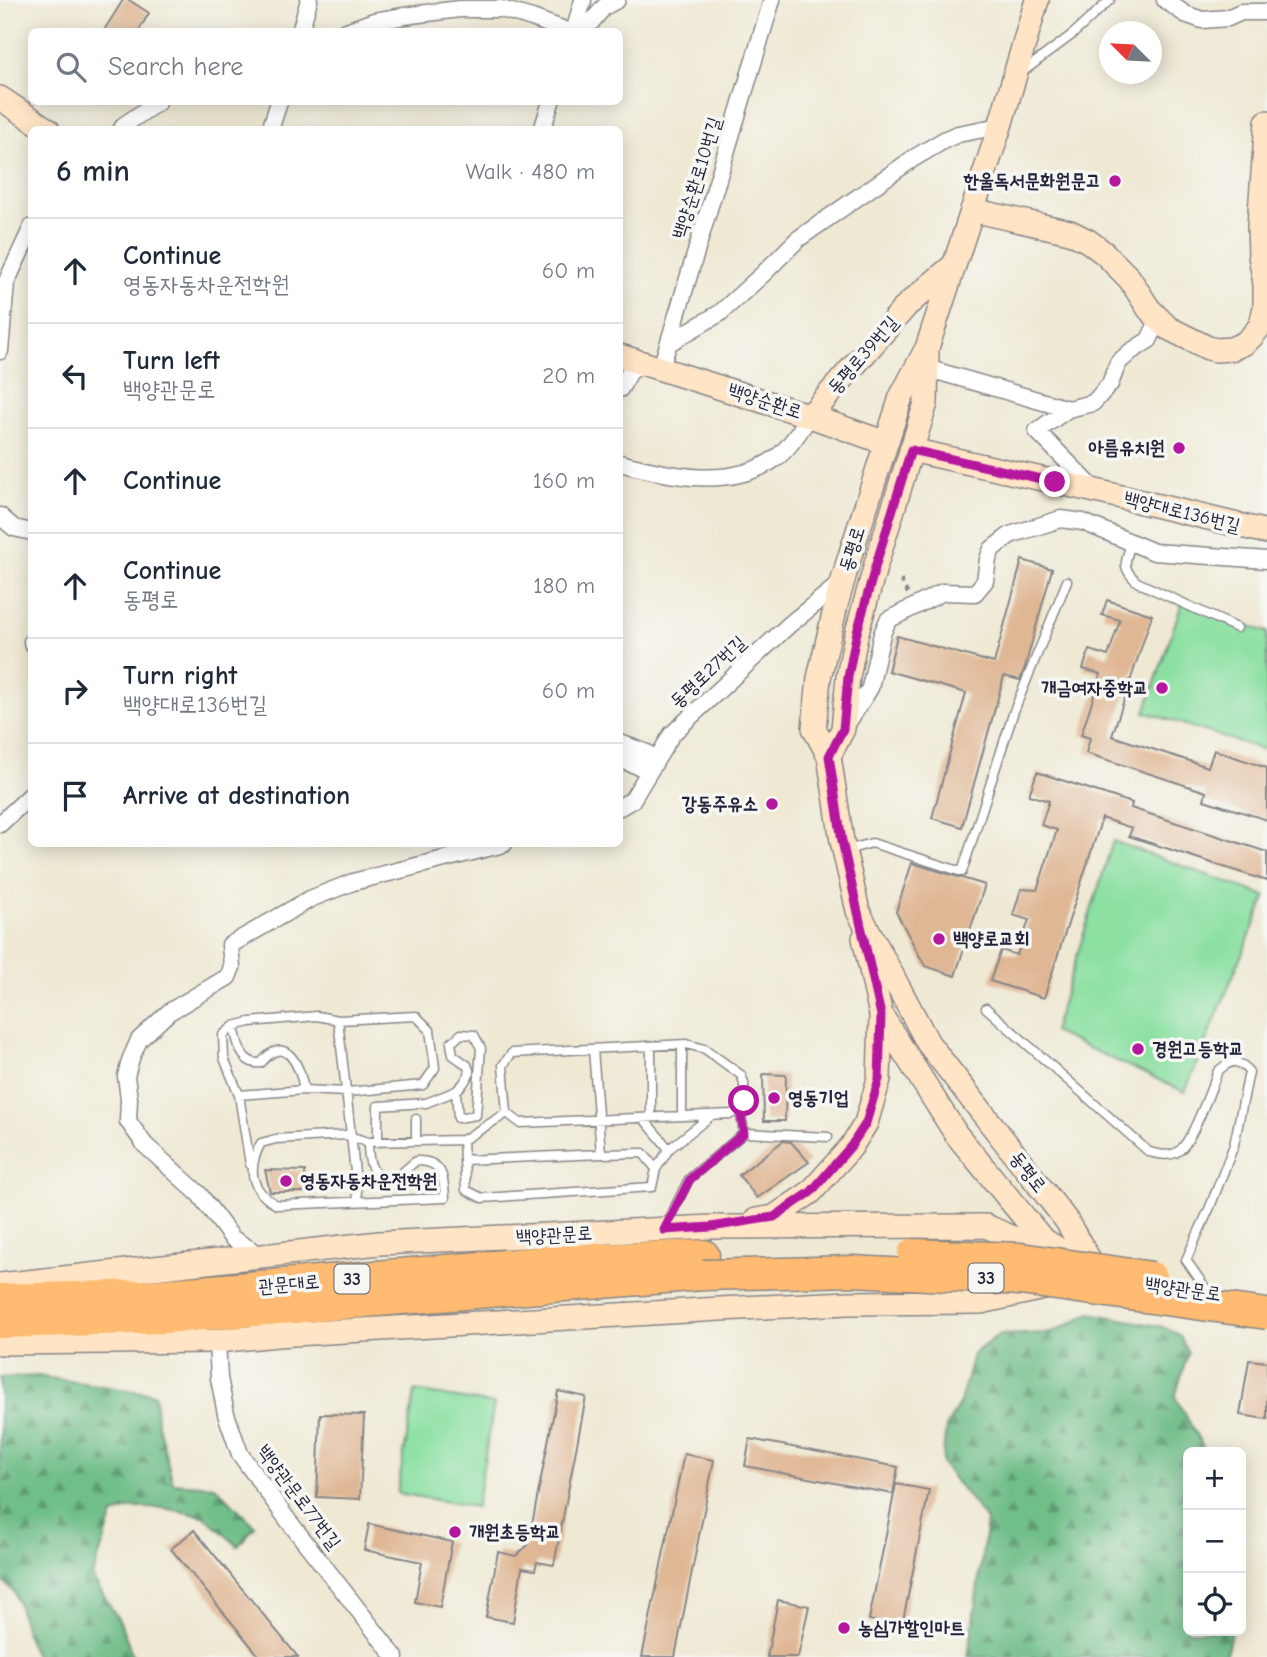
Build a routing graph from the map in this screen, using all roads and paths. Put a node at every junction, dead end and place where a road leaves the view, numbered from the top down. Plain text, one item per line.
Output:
1 (309, 0) edge
2 (583, 0) edge
3 (617, 0) edge
4 (772, 0) edge
5 (1037, 0) edge
6 (1110, 0) edge
7 (1165, 0) edge
8 (1267, 12) edge
9 (378, 26) edge
10 (301, 28) edge
11 (560, 28) edge
12 (573, 28) edge
13 (586, 28) edge
14 (1014, 79) junction
15 (0, 98) edge
16 (154, 105) edge
17 (278, 105) edge
18 (550, 105) edge
19 (1267, 122) edge
20 (42, 126) edge
21 (123, 126) edge
22 (271, 126) edge
23 (543, 126) edge
24 (1000, 126) junction
25 (972, 210) junction
26 (28, 236) edge
27 (954, 265) junction
28 (1159, 319) junction
29 (669, 343) junction
30 (0, 351) edge
31 (623, 357) edge
32 (926, 358) junction
33 (652, 365) junction
34 (623, 384) edge
35 (1068, 409) junction
36 (810, 416) junction
37 (886, 443) junction
38 (911, 450) junction
39 (623, 464) edge
40 (1096, 491) junction
41 (0, 516) edge
42 (28, 530) edge
43 (1267, 532) edge
44 (1131, 542) junction
45 (1267, 560) edge
46 (843, 581) junction
47 (1067, 581) dead end
48 (1237, 628) dead end
49 (843, 729) junction
50 (623, 744) edge
51 (829, 756) junction
52 (623, 761) edge
53 (650, 770) junction
54 (28, 798) edge
55 (623, 805) edge
56 (0, 824) edge
57 (492, 847) edge
58 (844, 850) junction
59 (858, 911) junction
60 (986, 1008) dead end
61 (881, 1015) junction
62 (338, 1020) junction
63 (234, 1026) junction
64 (682, 1045) junction
65 (651, 1046) junction
66 (593, 1049) junction
67 (304, 1090) junction
68 (456, 1091) junction
69 (346, 1092) junction
70 (239, 1095) junction
71 (740, 1110) junction
72 (507, 1114) junction
73 (712, 1115) junction
74 (682, 1116) junction
75 (647, 1118) junction
76 (416, 1119) dead end
77 (598, 1120) junction
78 (744, 1133) junction
79 (352, 1137) junction
80 (828, 1137) dead end
81 (463, 1140) junction
82 (416, 1141) junction
83 (368, 1142) junction
84 (378, 1142) junction
85 (668, 1149) junction
86 (601, 1154) junction
87 (464, 1160) junction
88 (656, 1169) junction
89 (252, 1171) junction
90 (358, 1202) junction
91 (664, 1230) junction
92 (706, 1252) junction
93 (261, 1256) junction
94 (1099, 1276) junction
95 (0, 1285) edge
96 (1209, 1293) junction
97 (1267, 1293) edge
98 (0, 1299) edge
99 (1267, 1301) edge
100 (1267, 1314) edge
101 (0, 1323) edge
102 (217, 1341) junction
103 (0, 1343) edge
104 (396, 1657) edge

1 - 10 street
2 - 12 street
3 - 13 street
4 - 29 street, 백양순환로10번길
5 - 14 main road, 동평로
6 - 14 lane
7 - 8 street
9 - 11 street
14 - 24 main road, 동평로
15 - 20 main road
16 - 21 street
17 - 22 street
18 - 23 street
19 - 28 main road
24 - 25 main road, 동평로
24 - 29 street
25 - 27 main road, 동평로
25 - 28 main road
26 - 30 street
27 - 32 main road, 동평로
27 - 36 main road, 동평로39번길
28 - 35 street
29 - 33 street, 백양순환로10번길
31 - 33 main road, 백양순환로
32 - 35 street
32 - 37 main road, 동평로
32 - 38 main road, 동평로
33 - 34 street
33 - 36 main road, 백양순환로
35 - 40 street, 백양대로136번길
36 - 37 main road, 백양순환로
36 - 39 street, 동평로39번길
37 - 46 main road, 동평로
38 - 40 main road, 백양대로136번길
38 - 49 main road, 동평로
40 - 43 main road, 백양대로136번길
41 - 42 street
44 - 45 street
44 - 48 lane
44 - 49 street
46 - 51 main road, 동평로
46 - 53 street, 동평로27번길
47 - 58 lane
49 - 51 main road, 동평로
50 - 53 street
51 - 58 main road, 동평로
52 - 53 street
53 - 55 street, 동평로27번길
54 - 56 street
57 - 93 street
58 - 59 main road, 동평로
59 - 61 main road
59 - 94 main road, 동평로
60 - 96 lane
61 - 92 main road
61 - 94 main road, 동평로
62 - 63 lane
62 - 69 lane
62 - 69 lane
63 - 67 lane
63 - 70 lane
64 - 65 lane
64 - 71 lane
64 - 74 lane
65 - 66 lane
65 - 75 lane
66 - 72 lane
66 - 77 lane
67 - 69 lane
67 - 70 lane
68 - 68 lane
68 - 84 lane
69 - 79 lane
70 - 89 lane
71 - 73 lane
71 - 78 lane
72 - 77 lane
72 - 81 lane
73 - 74 lane
73 - 85 lane
74 - 75 lane
75 - 77 lane
75 - 85 lane
76 - 82 lane
77 - 86 lane
78 - 80 lane
78 - 91 lane
79 - 83 lane
79 - 89 lane
79 - 90 lane
81 - 82 lane
81 - 87 lane
82 - 84 lane
83 - 84 lane
83 - 90 lane
85 - 88 lane
86 - 87 lane
86 - 88 lane
87 - 88 lane
89 - 90 lane
91 - 92 main road, 백양관문로
91 - 93 main road, 백양관문로
92 - 94 main road, 백양관문로
92 - 97 highway, 33, bridge
92 - 98 highway, 관문대로 / 33
92 - 100 highway, 33, bridge
92 - 101 highway, 관문대로 / 33
93 - 95 main road, 백양관문로
94 - 96 main road, 백양관문로
94 - 102 main road, 백양관문로
96 - 99 main road, 백양관문로
102 - 103 main road, 백양관문로
102 - 104 street, 백양관문로77번길

